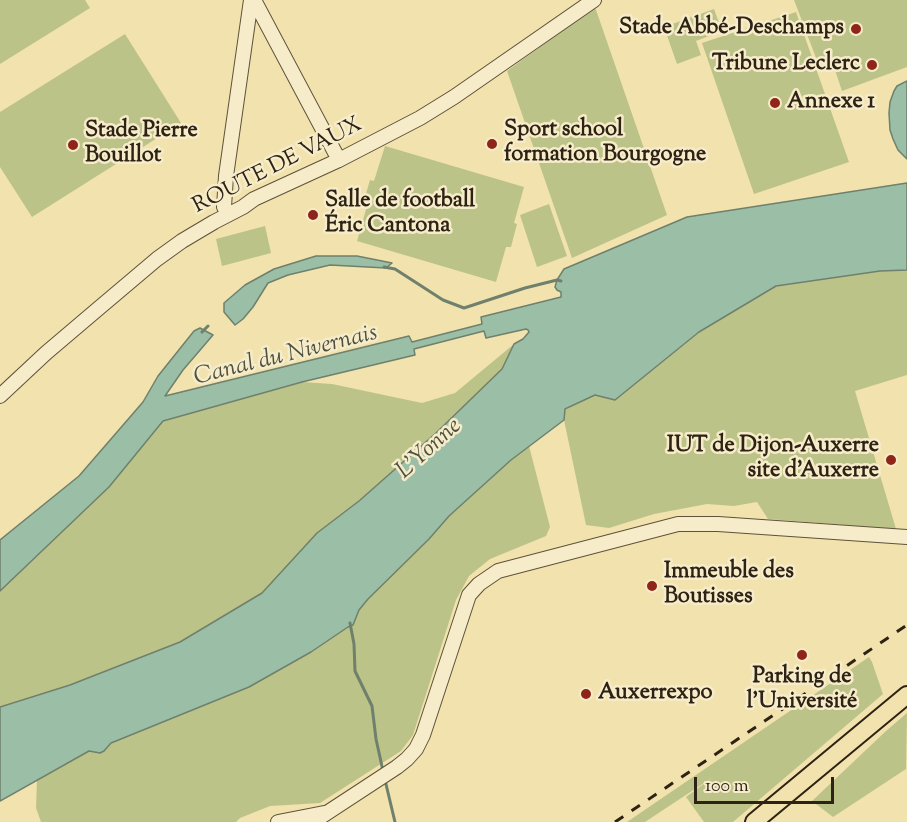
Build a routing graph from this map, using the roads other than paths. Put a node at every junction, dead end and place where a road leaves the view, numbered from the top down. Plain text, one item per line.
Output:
1 (252, 0) edge
2 (594, 0) edge
3 (339, 160) junction
4 (229, 214) junction
5 (0, 396) edge
6 (907, 537) edge
7 (907, 695) edge
8 (326, 813) junction
9 (278, 822) edge
10 (313, 822) edge
11 (757, 822) edge

1 - 3 street
1 - 4 street
2 - 3 street, ROUTE DE VAUX
3 - 4 street, ROUTE DE VAUX
4 - 5 street, ROUTE DE VAUX
6 - 8 street
7 - 11 main road
8 - 9 street
8 - 10 street

